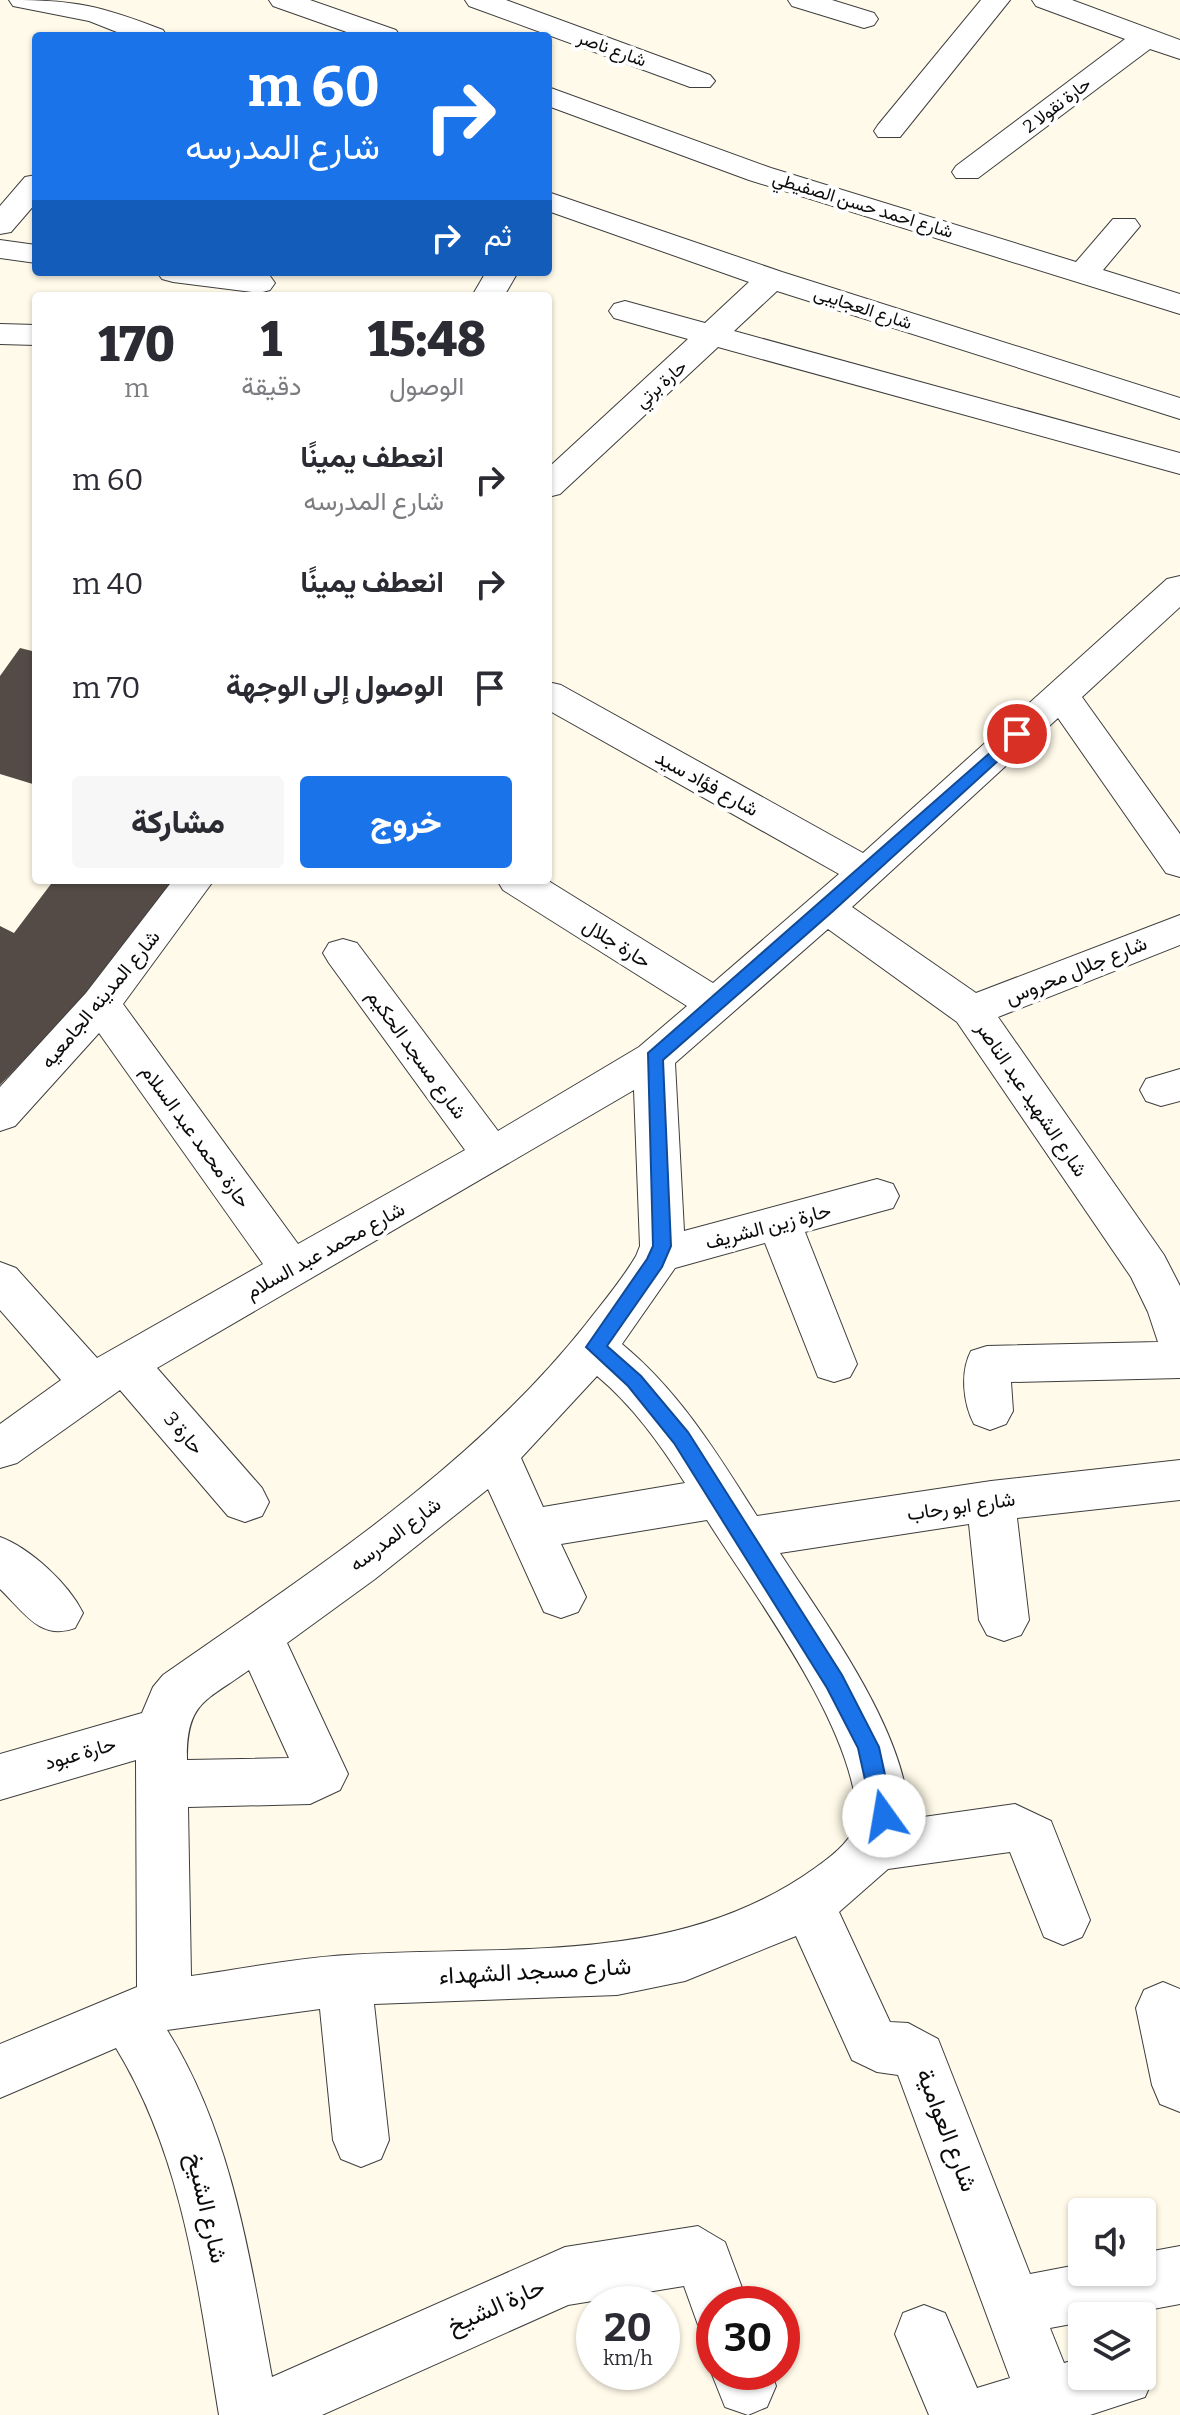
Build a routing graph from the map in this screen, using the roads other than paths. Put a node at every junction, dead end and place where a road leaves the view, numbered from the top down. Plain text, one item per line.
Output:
1 (283, 0) edge
2 (479, 0) edge
3 (802, 0) edge
4 (996, 0) edge
5 (1046, 0) edge
6 (19, 6) edge
7 (103, 7) edge
8 (864, 19) dead end
9 (146, 32) edge
10 (375, 32) edge
11 (1147, 37) junction
12 (1180, 50) edge
13 (700, 81) dead end
14 (552, 97) edge
15 (889, 131) dead end
16 (967, 172) dead end
17 (32, 189) edge
18 (552, 202) edge
19 (0, 225) edge
20 (1124, 226) dead end
21 (0, 249) edge
22 (32, 253) edge
23 (1084, 272) junction
24 (202, 276) edge
25 (771, 279) junction
26 (259, 284) edge
27 (1180, 304) edge
28 (625, 311) dead end
29 (0, 334) edge
30 (32, 335) edge
31 (714, 335) junction
32 (1180, 409) edge
33 (1180, 464) edge
34 (552, 483) edge
35 (1178, 593) edge
36 (1061, 695) junction
37 (552, 696) edge
38 (1180, 863) edge
39 (866, 872) junction
40 (191, 884) edge
41 (523, 884) edge
42 (826, 908) junction
43 (1180, 929) edge
44 (343, 953) dead end
45 (101, 1004) junction
46 (716, 1005) junction
47 (972, 1011) junction
48 (654, 1058) junction
49 (0, 1115) edge
50 (492, 1155) junction
51 (877, 1196) dead end
52 (779, 1223) junction
53 (659, 1255) junction
54 (291, 1268) junction
55 (0, 1280) edge
56 (1180, 1341) edge
57 (595, 1347) junction
58 (1180, 1360) edge
59 (834, 1364) dead end
60 (108, 1373) junction
61 (990, 1411) dead end
62 (0, 1449) edge
63 (496, 1456) junction
64 (1180, 1480) edge
65 (717, 1498) junction
66 (991, 1501) junction
67 (245, 1502) dead end
68 (532, 1529) junction
69 (743, 1538) junction
70 (0, 1558) edge
71 (561, 1597) dead end
72 (58, 1613) dead end
73 (1004, 1620) dead end
74 (258, 1634) junction
75 (161, 1730) junction
76 (0, 1777) edge
77 (162, 1784) junction
78 (875, 1847) junction
79 (808, 1904) junction
80 (1063, 1920) dead end
81 (344, 1980) junction
82 (1163, 2008) dead end
83 (145, 2011) junction
84 (0, 2071) edge
85 (1180, 2085) edge
86 (361, 2140) dead end
87 (1180, 2275) edge
88 (713, 2286) edge
89 (1015, 2306) junction
90 (924, 2334) dead end
91 (1073, 2390) edge
92 (1047, 2397) junction
93 (252, 2415) edge
94 (959, 2415) edge
95 (984, 2415) edge

1 - 10 street
2 - 13 street, شارع ناصر
3 - 8 street
4 - 15 street
5 - 11 street
6 - 7 street
7 - 9 street
11 - 12 street
11 - 16 street, حارة نقولا 2
14 - 23 street, شارع احمد حسن الصفيطي
17 - 19 street
18 - 25 street, شارع العجايبى
20 - 23 street
21 - 22 street
23 - 27 street, شارع احمد حسن الصفيطي
24 - 26 street
25 - 31 street, حارة برتي
25 - 32 street, شارع العجايبى
28 - 31 street
29 - 30 street
31 - 33 street
31 - 34 street, حارة برتي
35 - 36 street, شارع محمد عبد السلام
36 - 38 street
36 - 39 street, شارع محمد عبد السلام
37 - 39 street, شارع فؤاد سيد
39 - 42 street, شارع محمد عبد السلام
40 - 45 street, شارع المدينه الجامعيه
41 - 46 street, حارة جلال
42 - 46 street, شارع محمد عبد السلام
42 - 47 street, شارع الشهيد عبد الناصر
43 - 47 street, شارع جلال محروس
44 - 50 street, شارع مسجد الحكيم
45 - 49 street, شارع المدينه الجامعيه
45 - 54 street, حارة محمد عبد السلام
46 - 48 street, شارع محمد عبد السلام
47 - 56 street, شارع الشهيد عبد الناصر
48 - 50 street, شارع محمد عبد السلام
48 - 53 street
50 - 54 street, شارع محمد عبد السلام
51 - 52 street, حارة زين الشريف
52 - 53 street, حارة زين الشريف
52 - 59 street
53 - 57 street, شارع المدرسه
54 - 60 street, شارع محمد عبد السلام
55 - 60 street, حارة 3
57 - 63 street, شارع المدرسه
57 - 65 street
58 - 61 street
60 - 62 street, شارع محمد عبد السلام
60 - 67 street, حارة 3
63 - 68 street
63 - 74 street, شارع المدرسه
64 - 66 street, شارع ابو رحاب
65 - 68 street
65 - 69 street
66 - 69 street, شارع ابو رحاب
66 - 73 street
68 - 71 street
69 - 78 street
70 - 72 street
74 - 75 street, شارع المدرسه
74 - 77 street
75 - 76 street, حارة عبود
75 - 77 street, شارع المدرسه
77 - 83 street, شارع المدرسه
78 - 79 street, شارع مسجد الشهداء
78 - 80 street
79 - 81 street, شارع مسجد الشهداء
79 - 89 street, شارع العوامية
81 - 83 street, شارع مسجد الشهداء
81 - 86 street
82 - 85 street
83 - 84 street, شارع مسجد الشهداء
83 - 93 street, شارع الشيخ
87 - 89 street
88 - 93 street, حارة الشيخ
89 - 92 street, شارع العوامية
90 - 94 street
91 - 92 street
92 - 95 street

